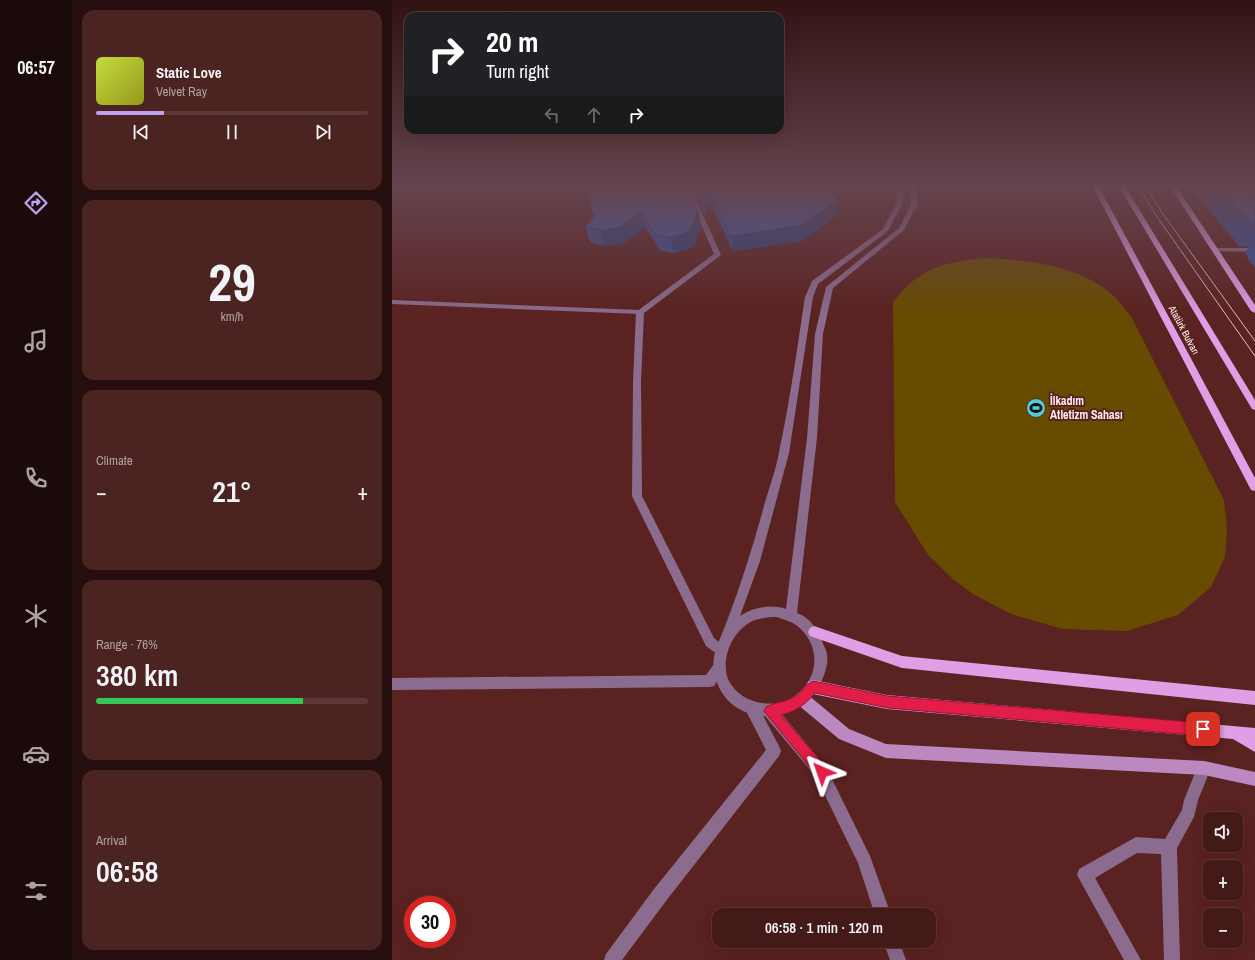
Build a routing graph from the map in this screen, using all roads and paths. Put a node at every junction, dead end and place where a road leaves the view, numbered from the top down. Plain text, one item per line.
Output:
1 (706, 228) edge
2 (887, 228) edge
3 (903, 228) edge
4 (1118, 228) edge
5 (1147, 228) edge
6 (1200, 228) edge
7 (1215, 250) junction
8 (1255, 250) edge
9 (392, 302) edge
10 (1255, 311) edge
11 (640, 312) junction
12 (1255, 407) edge
13 (1255, 487) edge
14 (791, 614) junction
15 (814, 632) junction
16 (726, 638) junction
17 (721, 651) junction
18 (719, 668) junction
19 (392, 684) edge
20 (813, 687) junction
21 (1255, 698) edge
22 (802, 699) junction
23 (752, 709) junction
24 (770, 711) junction
25 (1235, 732) junction
26 (1255, 736) edge
27 (1255, 745) edge
28 (1204, 768) junction
29 (1255, 779) edge
30 (1169, 847) junction
31 (880, 908) edge
32 (894, 948) edge
33 (612, 960) edge
34 (898, 960) edge
35 (1133, 960) edge
36 (1172, 960) edge

1 - 11 street
2 - 16 street
3 - 14 street
4 - 13 main road, Atatürk Bulvarı
5 - 12 main road, Atatürk Bulvarı
6 - 7 main road
7 - 8 street
7 - 10 main road
9 - 11 street
11 - 17 street
14 - 15 street
14 - 16 street
15 - 20 street
15 - 21 main road
16 - 17 street
17 - 18 street
18 - 19 street
18 - 23 street
20 - 22 street
20 - 25 main road
22 - 24 street
22 - 28 main road
23 - 24 street
23 - 33 street
24 - 31 street
25 - 26 main road
25 - 27 main road
28 - 29 main road
28 - 30 street
30 - 35 street
30 - 36 street
32 - 34 street

